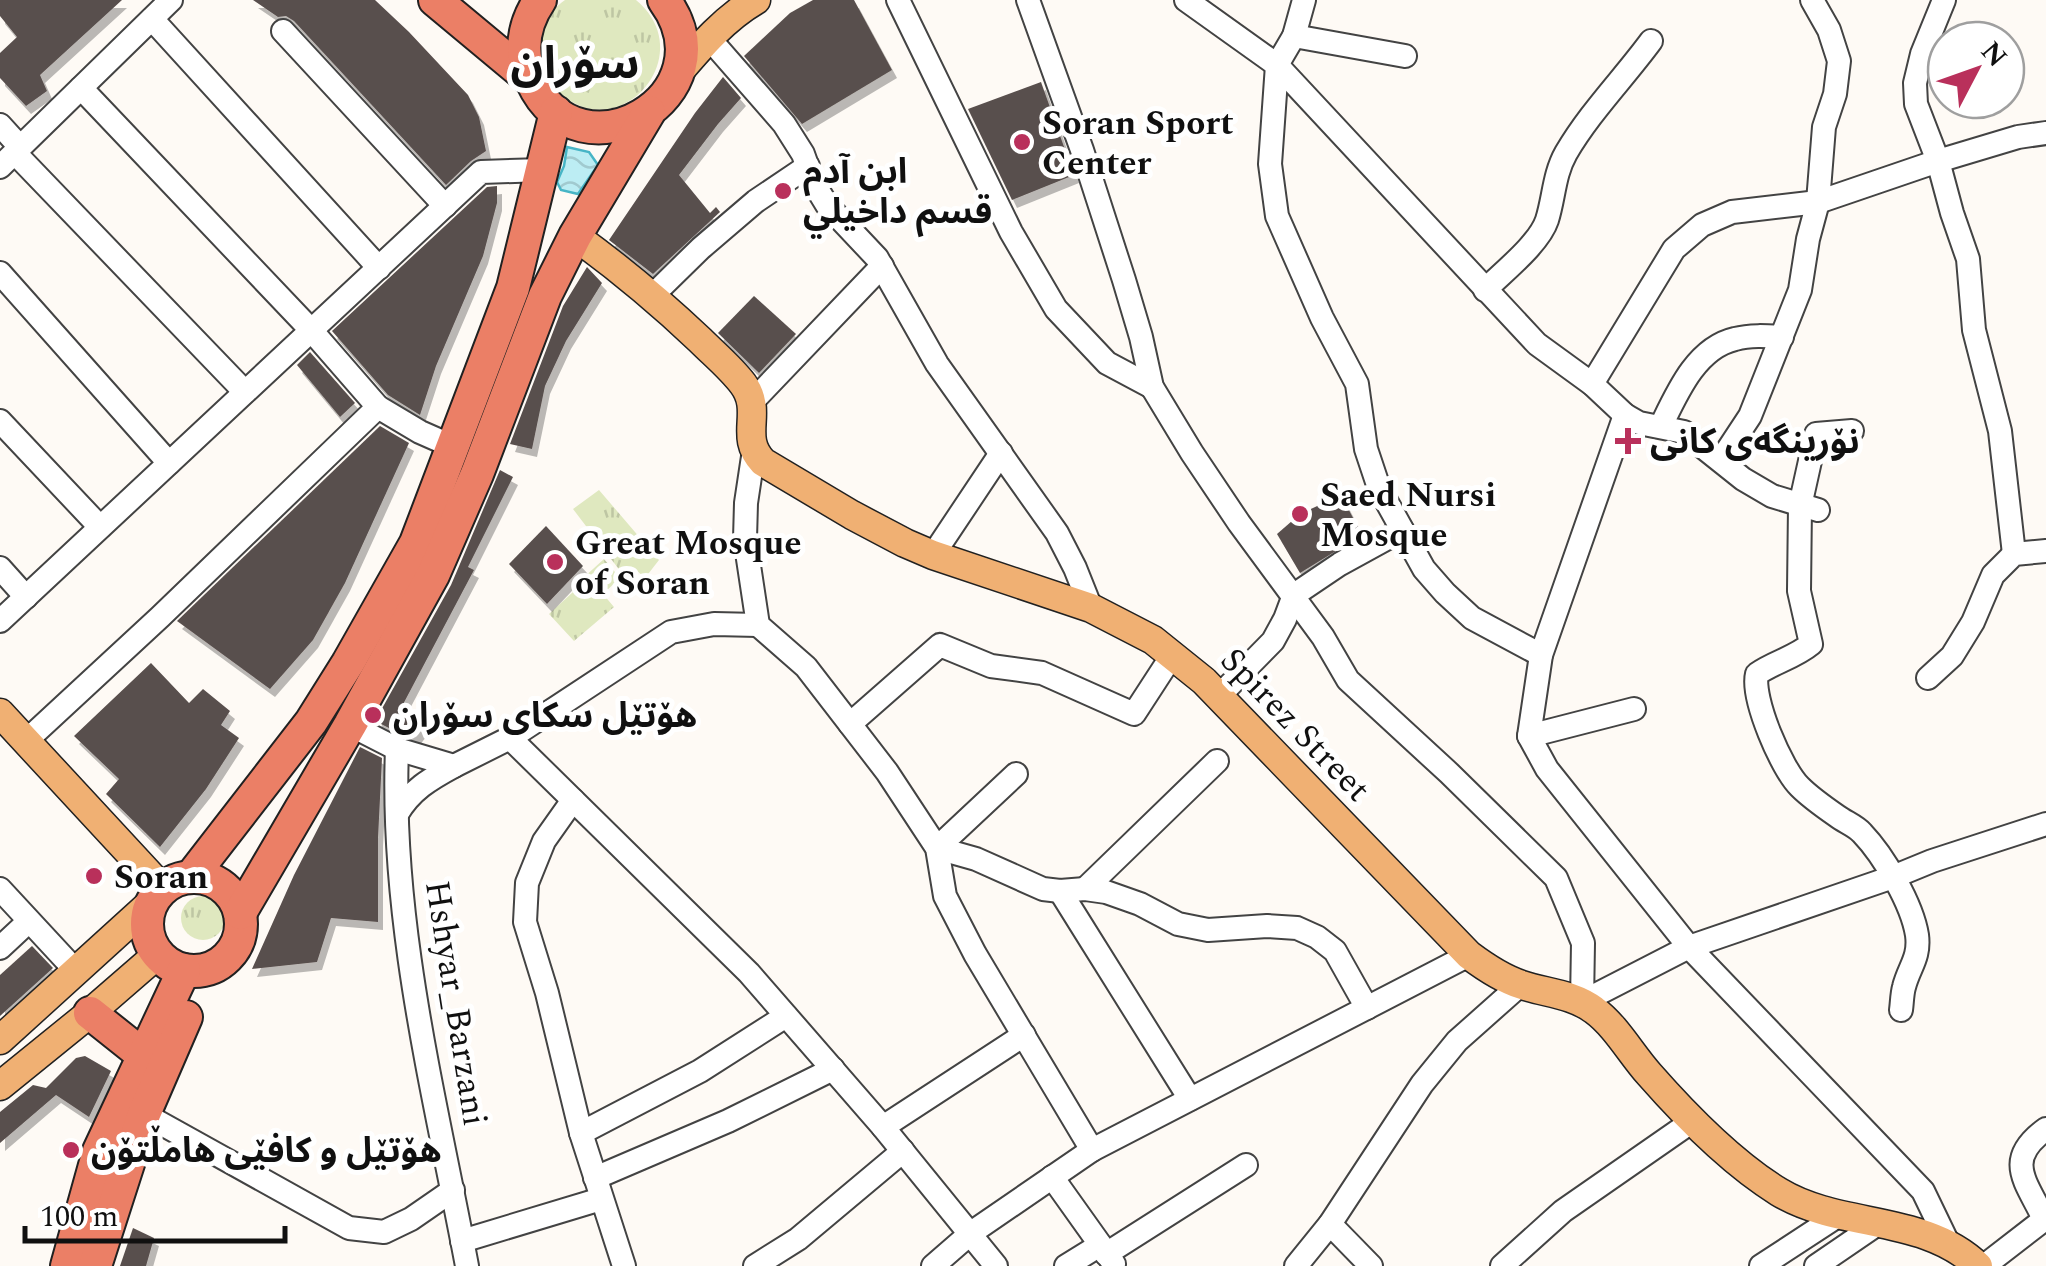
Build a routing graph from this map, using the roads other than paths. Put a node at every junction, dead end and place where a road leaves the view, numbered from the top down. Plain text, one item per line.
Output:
1 (172, 0) edge
2 (436, 0) edge
3 (540, 0) edge
4 (664, 0) edge
5 (756, 0) edge
6 (898, 0) edge
7 (1028, 0) edge
8 (1186, 0) edge
9 (1304, 0) edge
10 (1812, 0) edge
11 (1944, 0) edge
12 (152, 19) junction
13 (283, 31) dead end
14 (1294, 36) junction
15 (708, 38) junction
16 (1651, 41) dead end
17 (1406, 56) dead end
18 (1277, 65) junction
19 (678, 73) junction
20 (530, 79) junction
21 (80, 88) junction
22 (556, 112) junction
23 (649, 112) junction
24 (0, 125) edge
25 (2046, 133) edge
26 (12, 155) edge
27 (1938, 160) junction
28 (808, 166) junction
29 (542, 170) junction
30 (1818, 202) junction
31 (445, 206) junction
32 (576, 236) junction
33 (882, 266) junction
34 (378, 268) junction
35 (0, 273) edge
36 (1484, 290) junction
37 (652, 296) junction
38 (311, 330) junction
39 (1782, 336) junction
40 (1592, 384) junction
41 (1152, 387) junction
42 (245, 392) junction
43 (752, 402) junction
44 (378, 407) junction
45 (1625, 415) junction
46 (0, 421) edge
47 (1661, 426) junction
48 (1852, 431) dead end
49 (454, 447) junction
50 (754, 450) junction
51 (1001, 453) junction
52 (1720, 460) junction
53 (170, 463) junction
54 (1809, 508) junction
55 (100, 527) junction
56 (1402, 530) junction
57 (2046, 551) edge
58 (2014, 554) junction
59 (932, 555) junction
60 (0, 568) edge
61 (1294, 596) junction
62 (26, 597) junction
63 (1091, 608) junction
64 (0, 620) edge
65 (758, 625) junction
66 (1172, 654) junction
67 (1541, 655) junction
68 (1928, 678) dead end
69 (1218, 696) junction
70 (1634, 709) dead end
71 (0, 713) edge
72 (850, 724) junction
73 (350, 725) junction
74 (1529, 736) junction
75 (510, 738) junction
76 (26, 741) junction
77 (397, 749) junction
78 (1217, 761) dead end
79 (454, 766) junction
80 (1016, 774) dead end
81 (573, 800) junction
82 (397, 814) junction
83 (2046, 824) edge
84 (937, 848) junction
85 (1893, 877) junction
86 (169, 889) junction
87 (1085, 889) junction
88 (0, 890) edge
89 (1060, 891) junction
90 (240, 912) junction
91 (29, 921) junction
92 (118, 933) junction
93 (1689, 947) junction
94 (0, 948) edge
95 (1469, 955) junction
96 (174, 964) junction
97 (76, 971) junction
98 (1520, 985) junction
99 (1582, 1002) junction
100 (1366, 1008) junction
101 (1902, 1010) dead end
102 (90, 1013) junction
103 (786, 1016) junction
104 (1024, 1035) junction
105 (0, 1040) edge
106 (144, 1056) junction
107 (833, 1069) junction
108 (0, 1086) edge
109 (1190, 1099) junction
110 (144, 1114) junction
111 (1694, 1120) junction
112 (883, 1127) junction
113 (2046, 1129) edge
114 (580, 1133) junction
115 (903, 1150) junction
116 (1092, 1150) junction
117 (1246, 1165) dead end
118 (1052, 1177) junction
119 (598, 1189) junction
120 (452, 1190) junction
121 (1808, 1206) junction
122 (1839, 1215) junction
123 (2045, 1218) edge
124 (1880, 1223) junction
125 (1330, 1224) junction
126 (971, 1233) junction
127 (462, 1241) junction
128 (1949, 1245) junction
129 (1107, 1255) edge
130 (1796, 1255) edge
131 (67, 1266) edge
132 (95, 1266) edge
133 (467, 1266) edge
134 (624, 1266) edge
135 (755, 1266) edge
136 (932, 1266) edge
137 (996, 1266) edge
138 (1066, 1266) edge
139 (1296, 1266) edge
140 (1371, 1266) edge
141 (1502, 1266) edge
142 (1761, 1266) edge
143 (1816, 1266) edge
144 (1981, 1266) edge

1 - 12 street
2 - 20 highway
3 - 20 highway
4 - 19 highway
5 - 15 main road
6 - 41 street
7 - 41 street
8 - 18 street
9 - 14 street
10 - 30 street
11 - 27 street
12 - 21 street
12 - 34 street
13 - 31 street
14 - 17 street
14 - 18 street
15 - 19 main road
15 - 28 street
16 - 36 street
18 - 36 street
18 - 56 street
19 - 23 highway
20 - 22 highway
21 - 26 street
21 - 38 street
22 - 23 highway
22 - 29 highway
23 - 32 highway
24 - 26 street
25 - 27 street
26 - 42 street
27 - 30 street
27 - 58 street
28 - 33 street
28 - 37 street
29 - 31 street
29 - 49 highway
30 - 39 street
30 - 40 street
31 - 34 street
32 - 37 main road
32 - 73 highway
33 - 43 street
33 - 51 street
34 - 38 street
35 - 53 street
36 - 40 street
37 - 43 main road
38 - 42 street
38 - 44 street
39 - 47 street
39 - 52 street
40 - 45 street
41 - 61 street
42 - 53 street
43 - 50 main road
44 - 49 street
44 - 76 street
45 - 47 street
45 - 67 street
46 - 55 street
47 - 52 street
48 - 54 street
49 - 86 highway
50 - 59 main road, Spirez Street
50 - 65 street
51 - 59 street
51 - 63 street
52 - 54 street
53 - 55 street
54 - 85 street
55 - 62 street
56 - 61 street
56 - 67 street
57 - 58 street
58 - 68 street
59 - 63 main road, Spirez Street
60 - 62 street
61 - 69 street
61 - 99 street
62 - 64 street
63 - 66 main road, Spirez Street
65 - 72 street
65 - 75 street
66 - 69 main road, Spirez Street
66 - 72 street
67 - 74 street
69 - 95 main road, Spirez Street
70 - 74 street
71 - 76 main road
72 - 84 street
73 - 77 street
73 - 90 highway
74 - 93 street
75 - 79 street
75 - 81 street
76 - 86 main road
77 - 79 street
77 - 82 street, Hshyar_Barzani
78 - 87 street
79 - 82 street
80 - 84 street
81 - 103 street
81 - 114 street
82 - 120 street, Hshyar_Barzani
83 - 85 street
84 - 89 street
84 - 104 street
85 - 93 street
85 - 101 street
86 - 90 highway
86 - 92 main road
86 - 96 highway
87 - 89 street
87 - 100 street
88 - 91 street
89 - 109 street
90 - 96 highway
91 - 94 street
91 - 97 street
92 - 96 main road
92 - 97 main road
93 - 99 street
93 - 128 street
95 - 98 main road, Spirez Street
95 - 100 street
96 - 102 main road
96 - 106 highway
96 - 110 highway
97 - 105 main road
98 - 99 main road, Spirez Street
98 - 125 street
99 - 111 main road, Spirez Street
100 - 109 street
102 - 106 highway
102 - 108 main road
103 - 107 street
103 - 114 street
104 - 112 street
104 - 116 street
106 - 131 highway
107 - 112 street
107 - 119 street
109 - 116 street
110 - 120 street
110 - 132 highway
111 - 121 main road, Spirez Street
111 - 141 street
112 - 115 street
113 - 123 street
114 - 119 street
115 - 126 street
115 - 135 street
116 - 118 street
117 - 129 street
118 - 126 street
118 - 129 street
119 - 127 street
119 - 134 street
120 - 127 street, Hshyar_Barzani
121 - 122 main road, Spirez Street
121 - 130 street
122 - 124 main road, Spirez Street
122 - 130 street
123 - 144 street
124 - 128 main road, Spirez Street
124 - 143 street
125 - 139 street
125 - 140 street
126 - 136 street
126 - 137 street
127 - 133 street, Hshyar_Barzani
128 - 144 main road, Spirez Street
129 - 138 street
130 - 142 street

